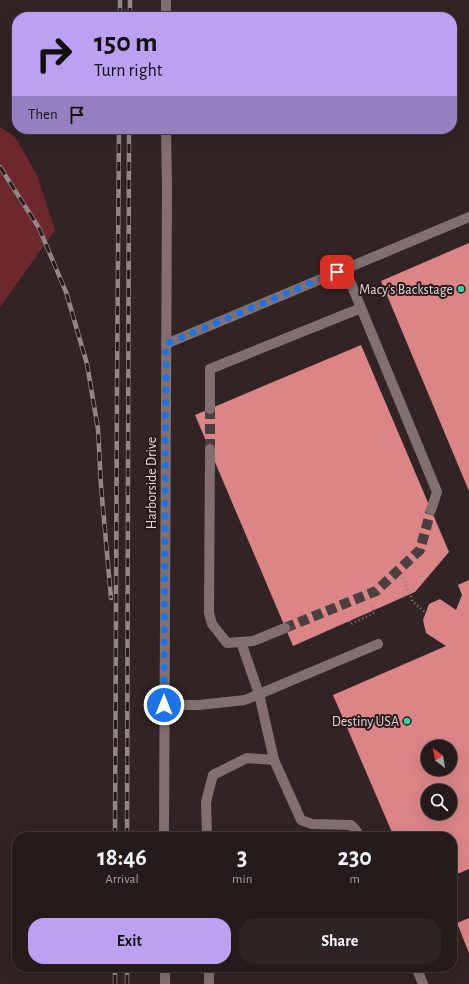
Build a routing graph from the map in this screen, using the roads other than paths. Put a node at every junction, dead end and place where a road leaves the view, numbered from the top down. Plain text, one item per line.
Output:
1 (166, 0) edge
2 (166, 12) edge
3 (166, 134) edge
4 (469, 217) edge
5 (345, 269) junction
6 (361, 308) junction
7 (166, 344) junction
8 (210, 409) tunnel mouth
9 (210, 449) tunnel mouth
10 (431, 510) tunnel mouth
11 (285, 628) tunnel mouth
12 (241, 642) junction
13 (378, 644) dead end
14 (259, 694) junction
15 (164, 705) junction
16 (274, 760) junction
17 (164, 832) edge
18 (207, 832) edge
19 (357, 832) edge
20 (165, 972) edge
21 (209, 972) edge
22 (418, 972) edge
23 (165, 984) edge
24 (209, 984) edge
25 (423, 984) edge

1 - 2 street
3 - 7 street, Harborside Drive
4 - 5 street
5 - 6 street
5 - 7 street
6 - 8 street
6 - 10 street
7 - 15 street, Harborside Drive
9 - 12 street
11 - 12 street
12 - 14 street
13 - 14 street
14 - 15 street
14 - 16 street
15 - 17 street, Harborside Drive
16 - 18 street
16 - 19 street
20 - 23 street
21 - 24 street
22 - 25 street

